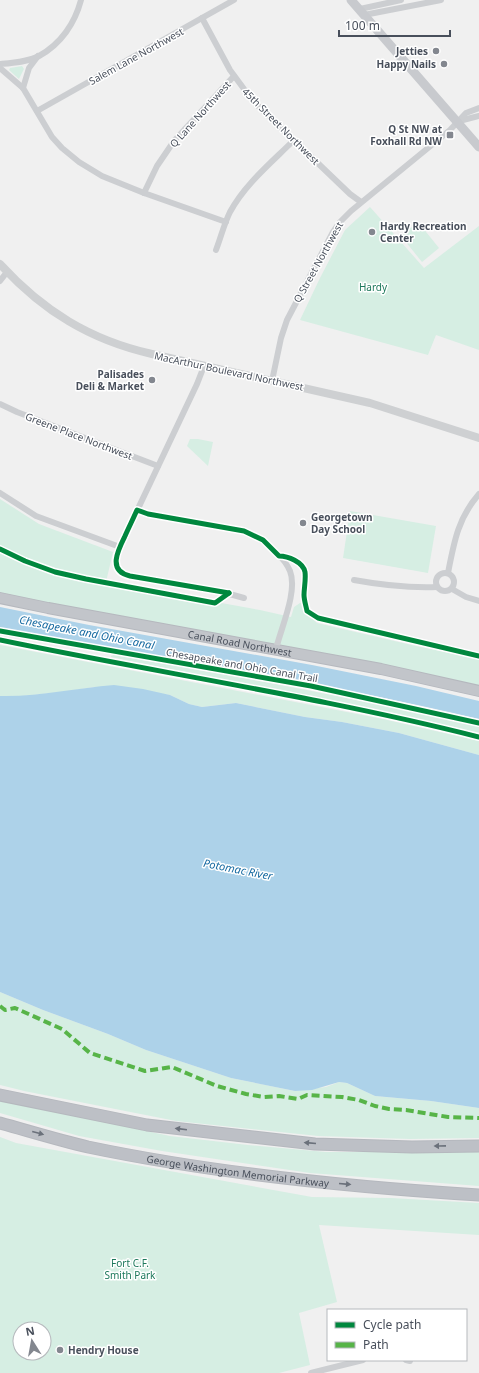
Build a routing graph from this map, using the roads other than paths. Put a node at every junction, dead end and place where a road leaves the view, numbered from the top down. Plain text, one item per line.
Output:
1 (81, 0) edge
2 (234, 0) edge
3 (352, 0) edge
4 (400, 0) edge
5 (441, 0) edge
6 (362, 12) junction
7 (202, 18) junction
8 (38, 56) junction
9 (0, 64) edge
10 (0, 68) edge
11 (234, 76) junction
12 (23, 88) junction
13 (479, 108) edge
14 (37, 111) junction
15 (479, 116) edge
16 (458, 123) junction
17 (294, 140) junction
18 (479, 147) edge
19 (144, 193) junction
20 (361, 202) junction
21 (226, 222) junction
22 (216, 250) dead end
23 (0, 264) edge
24 (7, 272) junction
25 (0, 281) edge
26 (204, 366) junction
27 (272, 380) junction
28 (0, 404) edge
29 (479, 438) edge
30 (158, 466) junction
31 (0, 493) edge
32 (479, 494) edge
33 (137, 510) junction
34 (120, 548) junction
35 (448, 573) junction
36 (354, 580) dead end
37 (437, 587) junction
38 (452, 588) junction
39 (0, 598) edge
40 (244, 598) dead end
41 (479, 601) edge
42 (276, 649) junction
43 (479, 691) edge
44 (0, 1095) edge
45 (0, 1123) edge
46 (479, 1146) edge
47 (479, 1194) edge
48 (359, 1361) edge
49 (311, 1373) edge

1 - 8 street
2 - 7 street, Salem Lane Northwest
3 - 6 main road
4 - 6 street
5 - 6 street
6 - 16 main road
7 - 11 street, 45th Street Northwest
7 - 14 street, Salem Lane Northwest
8 - 9 street
8 - 12 street
10 - 12 street
11 - 17 street, 45th Street Northwest
11 - 19 street, Q Lane Northwest
12 - 14 street
13 - 16 street, Q Street Northwest
14 - 19 street
15 - 16 street, Q Street Northwest
16 - 18 main road
16 - 20 street, Q Street Northwest
17 - 20 street, 45th Street Northwest
17 - 21 street
19 - 21 street
20 - 27 street, Q Street Northwest
21 - 22 street
23 - 24 main road, MacArthur Boulevard Northwest
24 - 25 street
24 - 26 main road, MacArthur Boulevard Northwest
26 - 27 main road, MacArthur Boulevard Northwest
26 - 30 street
27 - 29 main road, MacArthur Boulevard Northwest
28 - 30 street, Greene Place Northwest
30 - 33 street
31 - 34 street
32 - 35 street
33 - 34 street
33 - 42 street
34 - 40 street
35 - 37 street
35 - 38 street
36 - 37 street
37 - 38 street
38 - 41 street
39 - 42 highway, Canal Road Northwest
42 - 43 highway, Canal Road Northwest
46 -> 44 highway
45 -> 47 highway, George Washington Memorial Parkway
48 - 49 street

